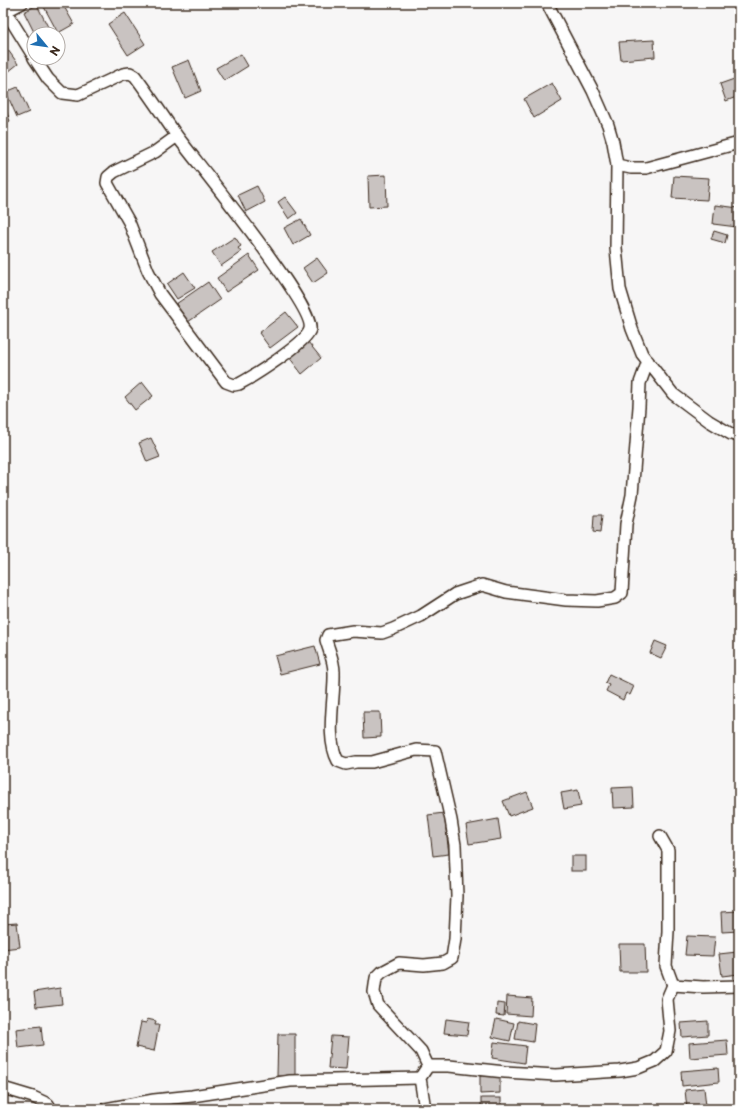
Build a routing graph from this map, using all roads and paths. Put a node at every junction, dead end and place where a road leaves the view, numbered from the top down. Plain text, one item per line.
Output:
1 (22, 3) edge
2 (547, 3) edge
3 (4, 13) edge
4 (26, 46) edge
5 (39, 66) edge
6 (177, 136) junction
7 (739, 143) edge
8 (618, 165) junction
9 (648, 361) junction
10 (739, 436) edge
11 (660, 836) dead end
12 (673, 985) junction
13 (739, 986) edge
14 (428, 1066) junction
15 (420, 1078) junction
16 (3, 1088) edge
17 (51, 1109) edge
18 (105, 1109) edge
19 (425, 1109) edge

1 - 3 street
2 - 8 street
3 - 4 street
5 - 6 street
6 - 6 street
7 - 8 street
8 - 9 street
9 - 10 street
9 - 14 street
11 - 12 street
12 - 13 street
12 - 14 street
14 - 15 street
15 - 18 street
15 - 19 street
16 - 17 street

